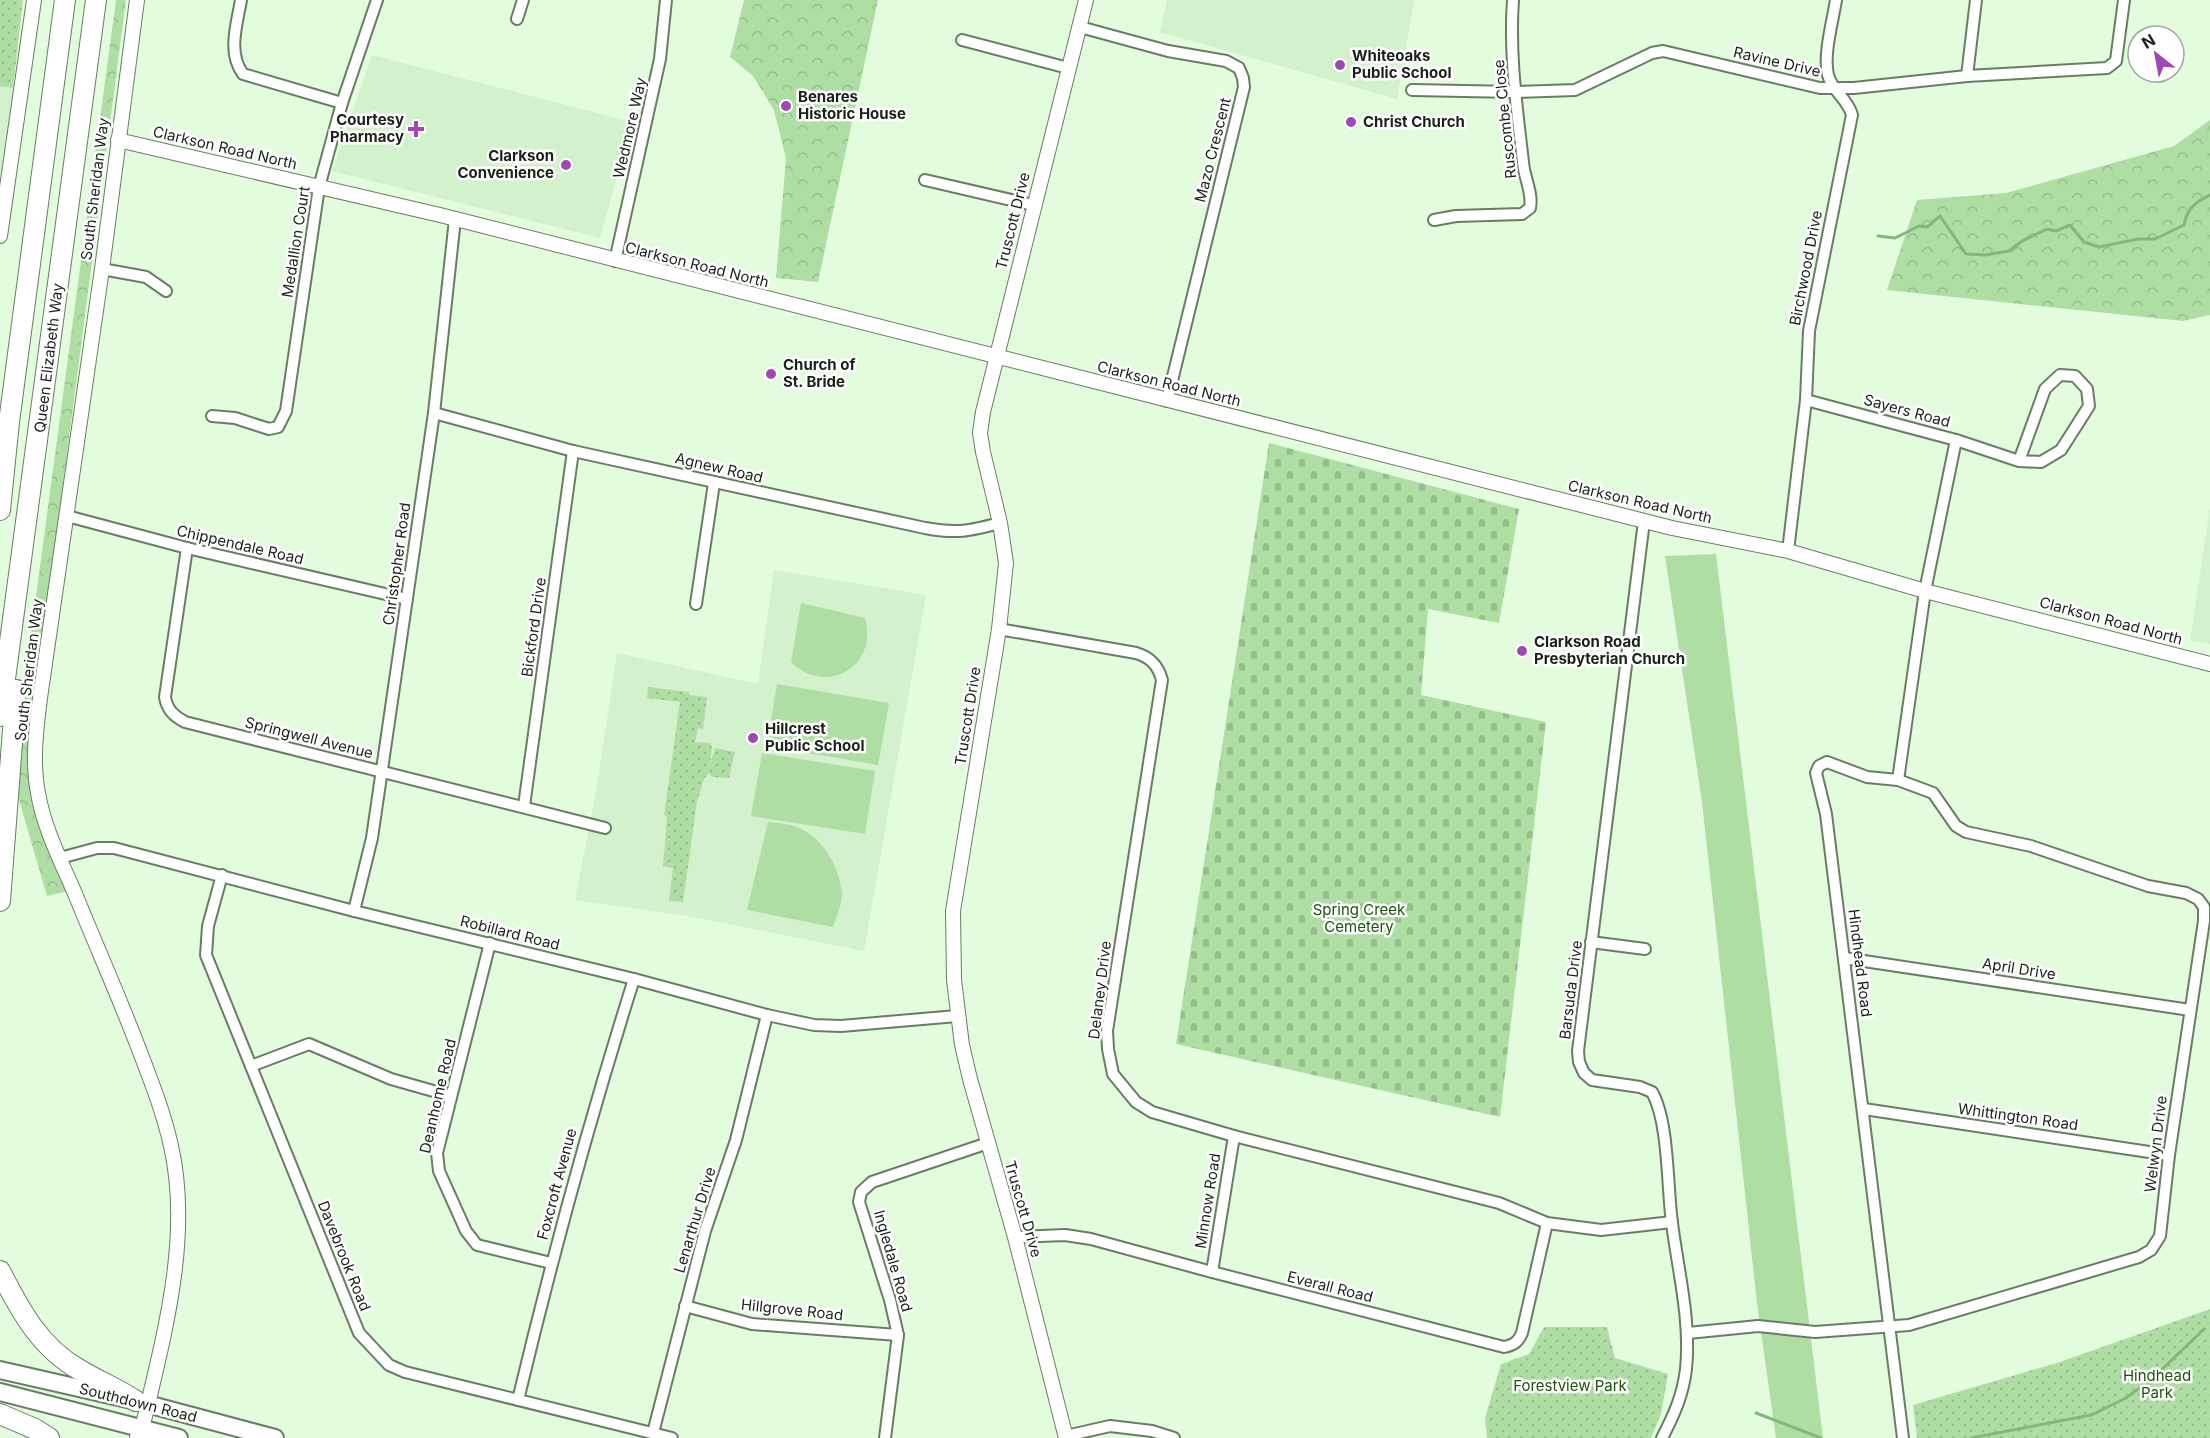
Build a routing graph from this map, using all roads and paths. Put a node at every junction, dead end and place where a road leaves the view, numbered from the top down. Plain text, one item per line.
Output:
1 (34, 0) edge
2 (65, 0) edge
3 (96, 0) edge
4 (137, 0) edge
5 (241, 0) edge
6 (377, 0) edge
7 (523, 0) edge
8 (666, 0) edge
9 (1086, 0) edge
10 (1513, 0) edge
11 (1836, 0) edge
12 (1977, 0) edge
13 (2124, 0) edge
14 (517, 19) dead end
15 (1080, 27) junction
16 (962, 40) dead end
17 (1068, 68) junction
18 (1967, 76) junction
19 (1835, 88) junction
20 (1412, 90) dead end
21 (1515, 92) junction
22 (342, 103) junction
23 (118, 140) junction
24 (926, 180) dead end
25 (319, 187) junction
26 (1034, 205) junction
27 (455, 219) junction
28 (1434, 220) dead end
29 (0, 236) edge
30 (615, 261) junction
31 (102, 269) junction
32 (166, 291) dead end
33 (996, 356) junction
34 (1167, 400) junction
35 (1806, 400) junction
36 (434, 412) junction
37 (212, 416) dead end
38 (9, 422) junction
39 (1956, 440) junction
40 (573, 451) junction
41 (0, 460) edge
42 (2019, 461) junction
43 (714, 483) junction
44 (0, 510) edge
45 (67, 516) junction
46 (1644, 521) junction
47 (1000, 523) junction
48 (188, 548) junction
49 (1788, 551) junction
50 (1925, 591) junction
51 (407, 599) junction
52 (696, 604) dead end
53 (15, 616) junction
54 (999, 629) junction
55 (2210, 664) edge
56 (0, 716) edge
57 (381, 771) junction
58 (1898, 780) junction
59 (524, 806) junction
60 (605, 828) dead end
61 (60, 858) junction
62 (222, 875) junction
63 (0, 901) edge
64 (354, 911) junction
65 (1591, 942) junction
66 (490, 943) junction
67 (1645, 949) dead end
68 (1844, 958) junction
69 (634, 979) junction
70 (2190, 1010) junction
71 (767, 1015) junction
72 (957, 1016) junction
73 (251, 1066) junction
74 (451, 1096) junction
75 (1864, 1109) junction
76 (1234, 1136) junction
77 (988, 1143) junction
78 (2169, 1155) junction
79 (1672, 1222) junction
80 (1547, 1223) junction
81 (1015, 1237) junction
82 (551, 1263) junction
83 (0, 1271) edge
84 (1212, 1272) junction
85 (685, 1306) junction
86 (1889, 1328) junction
87 (1688, 1333) junction
88 (898, 1335) junction
89 (0, 1370) edge
90 (0, 1392) edge
91 (518, 1400) junction
92 (142, 1403) junction
93 (0, 1414) edge
94 (653, 1433) junction
95 (141, 1434) edge
96 (1066, 1437) edge
97 (49, 1438) edge
98 (179, 1438) edge
99 (275, 1438) edge
100 (672, 1438) edge
101 (885, 1438) edge
102 (1174, 1438) edge
103 (1662, 1438) edge
104 (1903, 1438) edge

1 - 29 street
2 - 38 highway, Queen Elizabeth Way
3 - 53 highway, Queen Elizabeth Way
4 - 23 street, South Sheridan Way
5 - 22 street
6 - 22 street, Medallion Court
7 - 14 street
8 - 30 street, Wedmore Way
9 - 15 street, Truscott Drive
10 - 21 street, Ruscombe Close
11 - 19 street, Birchwood Drive
12 - 18 street
13 - 18 street, Ravine Drive
15 - 17 street, Truscott Drive
15 - 34 street, Mazo Crescent
16 - 17 street
17 - 26 street, Truscott Drive
18 - 19 street, Ravine Drive
19 - 21 street, Ravine Drive
19 - 35 street, Birchwood Drive
20 - 21 street, Ravine Drive
21 - 28 street, Ruscombe Close
22 - 25 street, Medallion Court
23 - 25 street, Clarkson Road North
23 - 31 street, South Sheridan Way
24 - 26 street
25 - 27 street, Clarkson Road North
25 - 37 street, Medallion Court
26 - 33 street, Truscott Drive
27 - 30 street, Clarkson Road North
27 - 36 street, Christopher Road
30 - 33 street, Clarkson Road North
31 - 32 street
31 - 45 street, South Sheridan Way
33 - 34 street, Clarkson Road North
33 - 47 street, Truscott Drive
34 - 46 street, Clarkson Road North
35 - 39 street, Sayers Road
35 - 49 street, Birchwood Drive
36 - 40 street, Agnew Road
36 - 51 street, Christopher Road
38 - 41 highway
38 - 44 highway, Queen Elizabeth Way
39 - 42 street
39 - 50 street, Sayers Road
40 - 43 street, Agnew Road
40 - 59 street, Bickford Drive
42 - 42 street
43 - 47 street, Agnew Road
43 - 52 street
45 - 48 street, Chippendale Road
45 - 61 street, South Sheridan Way
46 - 49 street, Clarkson Road North
46 - 65 street, Barsuda Drive
47 - 54 street, Truscott Drive
48 - 51 street, Chippendale Road
48 - 57 street, Springwell Avenue
49 - 50 street, Clarkson Road North
50 - 55 street, Clarkson Road North
50 - 58 street
51 - 57 street, Christopher Road
53 - 56 highway, Queen Elizabeth Way
53 - 63 highway
54 - 72 street, Truscott Drive
54 - 76 street, Delaney Drive
57 - 59 street, Springwell Avenue
57 - 64 street, Christopher Road
58 - 68 street, Hindhead Road
58 - 70 street, Welwyn Drive
59 - 60 street, Springwell Avenue
61 - 62 street, Robillard Road
61 - 92 street, South Sheridan Way
62 - 64 street, Robillard Road
62 - 73 street, Davebrook Road
64 - 66 street, Robillard Road
65 - 67 street
65 - 79 street, Barsuda Drive
66 - 69 street, Robillard Road
66 - 74 street, Deanhome Road
68 - 70 street, April Drive
68 - 75 street, Hindhead Road
69 - 71 street, Robillard Road
69 - 82 street, Foxcroft Avenue
70 - 78 street, Welwyn Drive
71 - 72 street, Robillard Road
71 - 85 street, Lenarthur Drive
72 - 77 street, Truscott Drive
73 - 74 street
73 - 91 street, Davebrook Road
74 - 82 street, Deanhome Road
75 - 78 street, Whittington Road
75 - 86 street, Hindhead Road
76 - 80 street, Delaney Drive
76 - 84 street, Minnow Road
77 - 81 street, Truscott Drive
77 - 88 street, Ingledale Road
78 - 86 street, Welwyn Drive
79 - 80 street, Delaney Drive
79 - 87 street, Barsuda Drive
80 - 84 street, Everall Road
81 - 84 street, Everall Road
81 - 96 street, Truscott Drive
82 - 91 street, Foxcroft Avenue
83 - 92 highway
85 - 88 street, Hillgrove Road
85 - 94 street, Lenarthur Drive
86 - 87 street, Welwyn Drive
86 - 104 street, Hindhead Road
87 - 103 street, Barsuda Drive
88 - 101 street, Ingledale Road
89 - 92 main road, Southdown Road
90 - 95 main road, Southdown Road
91 - 94 street, Davebrook Road
92 - 95 street, South Sheridan Way
92 - 99 main road, Southdown Road
93 - 97 highway
94 - 100 street, Davebrook Road
95 - 98 main road, Southdown Road
96 - 102 street

